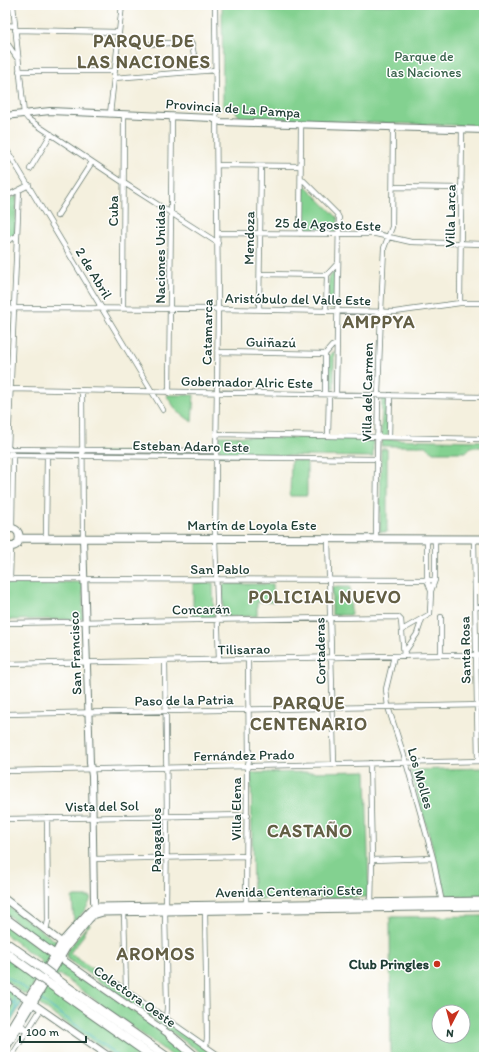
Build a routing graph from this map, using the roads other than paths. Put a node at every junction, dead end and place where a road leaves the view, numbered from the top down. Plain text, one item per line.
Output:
1 (14, 5) edge
2 (122, 5) edge
3 (215, 5) edge
4 (5, 25) edge
5 (15, 28) junction
6 (119, 32) junction
7 (5, 40) edge
8 (151, 44) dead end
9 (18, 59) junction
10 (115, 70) junction
11 (216, 70) junction
12 (19, 71) junction
13 (197, 71) junction
14 (114, 78) junction
15 (24, 114) junction
16 (110, 114) junction
17 (124, 114) junction
18 (5, 116) edge
19 (172, 116) junction
20 (217, 120) junction
21 (302, 125) junction
22 (393, 127) junction
23 (462, 129) junction
24 (484, 130) edge
25 (51, 134) junction
26 (5, 147) edge
27 (92, 162) junction
28 (217, 165) junction
29 (261, 166) junction
30 (300, 166) junction
31 (30, 169) dead end
32 (301, 178) junction
33 (124, 183) junction
34 (29, 185) junction
35 (393, 187) junction
36 (462, 188) junction
37 (19, 190) junction
38 (5, 197) edge
39 (172, 214) junction
40 (57, 216) dead end
41 (218, 233) junction
42 (260, 234) junction
43 (300, 234) junction
44 (339, 234) junction
45 (16, 236) junction
46 (387, 237) junction
47 (5, 242) edge
48 (218, 243) junction
49 (461, 244) junction
50 (484, 244) edge
51 (338, 264) junction
52 (260, 274) junction
53 (327, 275) junction
54 (460, 303) junction
55 (484, 303) edge
56 (14, 308) junction
57 (102, 308) junction
58 (123, 308) junction
59 (171, 309) junction
60 (218, 309) junction
61 (260, 309) junction
62 (5, 311) edge
63 (326, 311) junction
64 (337, 311) junction
65 (381, 312) junction
66 (337, 344) junction
67 (218, 352) junction
68 (325, 354) junction
69 (5, 366) edge
70 (11, 366) junction
71 (10, 389) junction
72 (82, 391) junction
73 (153, 392) junction
74 (169, 393) junction
75 (217, 393) junction
76 (327, 394) junction
77 (336, 394) junction
78 (378, 395) junction
79 (390, 395) junction
80 (484, 397) edge
81 (7, 408) edge
82 (163, 410) dead end
83 (216, 434) junction
84 (328, 436) junction
85 (377, 437) junction
86 (389, 437) junction
87 (484, 439) edge
88 (7, 449) edge
89 (81, 450) junction
90 (216, 451) junction
91 (5, 455) edge
92 (13, 455) junction
93 (47, 456) junction
94 (81, 456) junction
95 (216, 457) junction
96 (377, 459) junction
97 (5, 522) edge
98 (9, 529) edge
99 (20, 538) junction
100 (46, 538) junction
101 (83, 538) junction
102 (215, 538) junction
103 (328, 538) junction
104 (376, 538) junction
105 (427, 539) junction
106 (435, 539) junction
107 (474, 539) junction
108 (484, 539) edge
109 (8, 545) edge
110 (7, 579) edge
111 (85, 580) junction
112 (216, 580) junction
113 (329, 580) junction
114 (427, 580) junction
115 (435, 580) junction
116 (431, 591) junction
117 (484, 607) edge
118 (476, 608) junction
119 (330, 617) junction
120 (441, 617) dead end
121 (218, 619) junction
122 (422, 619) junction
123 (86, 622) junction
124 (5, 624) edge
125 (402, 630) junction
126 (404, 655) junction
127 (441, 655) junction
128 (477, 655) junction
129 (484, 655) edge
130 (394, 656) junction
131 (331, 658) junction
132 (219, 660) junction
133 (248, 660) junction
134 (165, 661) junction
135 (87, 663) junction
136 (5, 664) edge
137 (484, 705) edge
138 (478, 706) junction
139 (388, 707) junction
140 (332, 708) junction
141 (248, 710) junction
142 (166, 712) junction
143 (88, 713) junction
144 (5, 714) edge
145 (478, 761) junction
146 (484, 761) edge
147 (406, 762) junction
148 (370, 763) junction
149 (334, 764) junction
150 (248, 766) junction
151 (166, 768) junction
152 (91, 769) junction
153 (5, 772) edge
154 (248, 815) junction
155 (167, 816) junction
156 (92, 817) junction
157 (47, 818) junction
158 (5, 819) edge
159 (247, 856) junction
160 (167, 858) junction
161 (433, 858) junction
162 (93, 859) junction
163 (372, 860) junction
164 (5, 899) edge
165 (484, 901) edge
166 (442, 904) junction
167 (371, 905) junction
168 (484, 906) edge
169 (245, 907) junction
170 (166, 908) junction
171 (124, 909) junction
172 (97, 910) junction
173 (205, 910) junction
174 (5, 918) edge
175 (46, 930) junction
176 (5, 942) edge
177 (64, 944) junction
178 (5, 952) edge
179 (58, 956) junction
180 (36, 969) junction
181 (98, 971) dead end
182 (5, 984) edge
183 (57, 984) junction
184 (126, 990) junction
185 (31, 1002) junction
186 (41, 1009) junction
187 (166, 1018) junction
188 (19, 1026) junction
189 (27, 1030) junction
190 (170, 1035) junction
191 (5, 1037) edge
192 (206, 1046) junction
193 (5, 1049) edge
194 (11, 1057) edge
195 (110, 1057) edge
196 (153, 1057) edge
197 (167, 1057) edge
198 (196, 1057) edge
199 (200, 1057) edge
200 (222, 1057) edge

1 - 5 street
2 - 6 street
3 - 11 street, Catamarca
4 - 5 street
5 - 6 street
5 - 9 street
6 - 10 street
7 - 9 street
8 - 13 street
9 - 12 street
10 - 12 street
10 - 14 street
11 - 13 street
11 - 20 street, Catamarca
12 - 15 street
13 - 14 street
14 - 16 street
15 - 16 street, Provincia de La Pampa
15 - 18 street, Provincia de La Pampa
15 - 25 street
16 - 17 street, Provincia de La Pampa
17 - 19 street, Provincia de La Pampa
17 - 33 street, Cuba
19 - 20 street, Provincia de La Pampa
19 - 39 street, Naciones Unidas
20 - 21 street, Provincia de La Pampa
20 - 28 street, Catamarca
21 - 22 street, Provincia de La Pampa
21 - 30 street
22 - 23 street, Provincia de La Pampa
22 - 35 street, Villa del Carmen
23 - 24 street, Provincia de La Pampa
23 - 36 street, Villa Larca
25 - 27 street
25 - 31 street
26 - 34 street, 2 de Abril
27 - 33 street
27 - 40 street
28 - 29 street
28 - 41 street, Catamarca
29 - 30 street
29 - 42 street, Mendoza
30 - 32 street
32 - 43 street
32 - 44 street
33 - 39 street
33 - 58 street, Cuba
34 - 37 street
34 - 57 street, 2 de Abril
35 - 36 street
35 - 46 street, Villa del Carmen
36 - 49 street, Villa Larca
37 - 38 street
37 - 45 street
39 - 48 street
39 - 59 street, Naciones Unidas
41 - 42 street, 25 de Agosto Este
41 - 48 street, Catamarca
42 - 43 street, 25 de Agosto Este
42 - 52 street, Mendoza
43 - 44 street, 25 de Agosto Este
44 - 46 street, 25 de Agosto Este
44 - 51 street
45 - 47 street
45 - 56 street
46 - 49 street, 25 de Agosto Este
46 - 65 street, Villa del Carmen
48 - 60 street, Catamarca
49 - 50 street, 25 de Agosto Este
49 - 54 street, Villa Larca
51 - 53 street
51 - 64 street
52 - 53 street
52 - 61 street, Mendoza
53 - 63 street
54 - 55 street, Aristóbulo del Valle Este
54 - 65 street, Aristóbulo del Valle Este
56 - 57 street, Aristóbulo del Valle Este
56 - 62 street, Aristóbulo del Valle Este
56 - 70 street
57 - 58 street, Aristóbulo del Valle Este
57 - 73 street, 2 de Abril
58 - 59 street, Aristóbulo del Valle Este
59 - 60 street, Aristóbulo del Valle Este
59 - 74 street, Naciones Unidas
60 - 61 street, Aristóbulo del Valle Este
60 - 67 street, Catamarca
61 - 63 street, Aristóbulo del Valle Este
63 - 64 street, Aristóbulo del Valle Este
64 - 65 street, Aristóbulo del Valle Este
64 - 66 street
65 - 78 street, Villa del Carmen
66 - 68 street
66 - 77 street
67 - 68 street, Guiñazú
67 - 75 street, Catamarca
68 - 76 street
69 - 70 street
70 - 71 street
71 - 72 street, Gobernador Alric Este
71 - 81 street
72 - 73 street, Gobernador Alric Este
72 - 89 street, San Francisco
73 - 74 street, Gobernador Alric Este
73 - 82 street, 2 de Abril
74 - 75 street, Gobernador Alric Este
75 - 76 street, Gobernador Alric Este
75 - 83 street, Catamarca
76 - 77 street, Gobernador Alric Este
76 - 84 street
77 - 78 street, Gobernador Alric Este
78 - 79 street, Gobernador Alric Este
78 - 85 street, Villa del Carmen
79 - 80 street, Gobernador Alric Este
79 - 86 street, Villa del Carmen
81 - 88 street
83 - 84 street, Esteban Adaro Este
83 - 90 street, Catamarca
84 - 85 street, Esteban Adaro Este
85 - 86 street, Esteban Adaro Este
85 - 96 street, Villa del Carmen
86 - 87 street, Esteban Adaro Este
88 - 89 street, Esteban Adaro Este
88 - 92 street
89 - 90 street, Esteban Adaro Este
89 - 94 street, San Francisco
90 - 95 street, Catamarca
91 - 92 street, Esteban Adaro Este
92 - 93 street, Esteban Adaro Este
92 - 98 street
93 - 94 street, Esteban Adaro Este
93 - 100 street
94 - 95 street, Esteban Adaro Este
94 - 101 street, San Francisco
95 - 96 street, Esteban Adaro Este
95 - 102 street, Catamarca
96 - 104 street, Villa del Carmen
97 - 98 main road
98 - 99 main road
99 - 100 main road, Martín de Loyola Este
99 - 109 main road
100 - 101 main road, Martín de Loyola Este
101 - 102 main road, Martín de Loyola Este
101 - 111 street, San Francisco
102 - 103 main road, Martín de Loyola Este
102 - 112 street, Catamarca
103 - 104 main road, Martín de Loyola Este
103 - 113 street, Cortaderas
104 - 105 main road, Martín de Loyola Este
105 - 106 main road, Martín de Loyola Este
105 - 114 street
106 - 107 main road, Martín de Loyola Este
106 - 115 street
107 - 108 main road, Martín de Loyola Este
107 - 118 street, Santa Rosa
109 - 110 street
110 - 111 street, San Pablo
111 - 112 street, San Pablo
111 - 123 street, San Francisco
112 - 113 street, San Pablo
112 - 121 street, Catamarca
113 - 114 street, San Pablo
113 - 119 street, Cortaderas
114 - 115 street, San Pablo
114 - 116 street
115 - 116 street
116 - 122 street
117 - 118 street
118 - 128 street, Santa Rosa
119 - 121 street, Concarán
119 - 125 street, Concarán
119 - 131 street, Cortaderas
120 - 127 street
121 - 123 street, Concarán
121 - 132 street, Catamarca
122 - 125 street
122 - 126 street
123 - 124 street, Concarán
123 - 135 street, San Francisco
125 - 126 street
126 - 127 street, Tilisarao
126 - 130 street, Tilisarao
127 - 128 street, Tilisarao
128 - 129 street, Tilisarao
128 - 138 street, Santa Rosa
130 - 131 street, Tilisarao
130 - 139 street, Los Molles
131 - 133 street, Tilisarao
131 - 140 street, Cortaderas
132 - 133 street, Tilisarao
132 - 134 street, Tilisarao
133 - 141 street, Villa Elena
134 - 135 street, Tilisarao
134 - 142 street, Papagallos
135 - 136 street, Tilisarao
135 - 143 street, San Francisco
137 - 138 street, Paso de la Patria
138 - 139 street, Paso de la Patria
138 - 145 street, Santa Rosa
139 - 140 street, Paso de la Patria
139 - 147 street, Los Molles
140 - 141 street, Paso de la Patria
140 - 149 street, Cortaderas
141 - 142 street, Paso de la Patria
141 - 150 street, Villa Elena
142 - 143 street, Paso de la Patria
142 - 151 street, Papagallos
143 - 144 street, Paso de la Patria
143 - 152 street, San Francisco
145 - 146 street, Fernández Prado
145 - 147 street, Fernández Prado
147 - 148 street, Fernández Prado
147 - 161 street, Los Molles
148 - 149 street, Fernández Prado
148 - 163 street
149 - 150 street, Fernández Prado
150 - 151 street, Fernández Prado
150 - 154 street, Villa Elena
151 - 152 street, Fernández Prado
151 - 155 street, Papagallos
152 - 153 street, Fernández Prado
152 - 156 street, San Francisco
154 - 155 street, Vista del Sol
154 - 159 street, Villa Elena
155 - 156 street, Vista del Sol
155 - 160 street, Papagallos
156 - 157 street, Vista del Sol
156 - 162 street, San Francisco
157 - 158 street, Vista del Sol
157 - 175 street
159 - 160 street
159 - 169 street, Villa Elena
160 - 162 street
160 - 170 street, Papagallos
161 - 163 street
161 - 166 street, Los Molles
162 - 172 street, San Francisco
163 - 167 street
164 - 175 street
165 - 166 main road, Avenida Centenario Este
166 - 167 main road, Avenida Centenario Este
166 - 168 main road, Avenida Centenario Este
167 - 169 main road, Avenida Centenario Este
169 - 170 main road, Avenida Centenario Este
169 - 173 main road, Avenida Centenario Este
170 - 171 main road, Avenida Centenario Este
170 - 173 main road, Avenida Centenario Este
170 - 187 street, Papagallos
171 - 172 main road, Avenida Centenario Este
171 - 184 street
172 - 177 main road
173 - 192 street
174 - 179 highway
175 - 177 street
176 - 180 highway
177 - 179 main road
178 - 180 highway
179 - 185 main road
179 - 190 street, Colectora Oeste
180 - 183 highway, bridge
181 - 184 street
182 - 185 street
183 - 196 highway
183 - 197 highway
184 - 187 street
185 - 186 street
185 - 188 main road
185 - 191 main road
186 - 189 street
186 - 195 street
187 - 192 street
188 - 189 main road
188 - 193 main road
189 - 194 street
190 - 198 highway
190 - 199 street, Colectora Oeste
192 - 200 street

